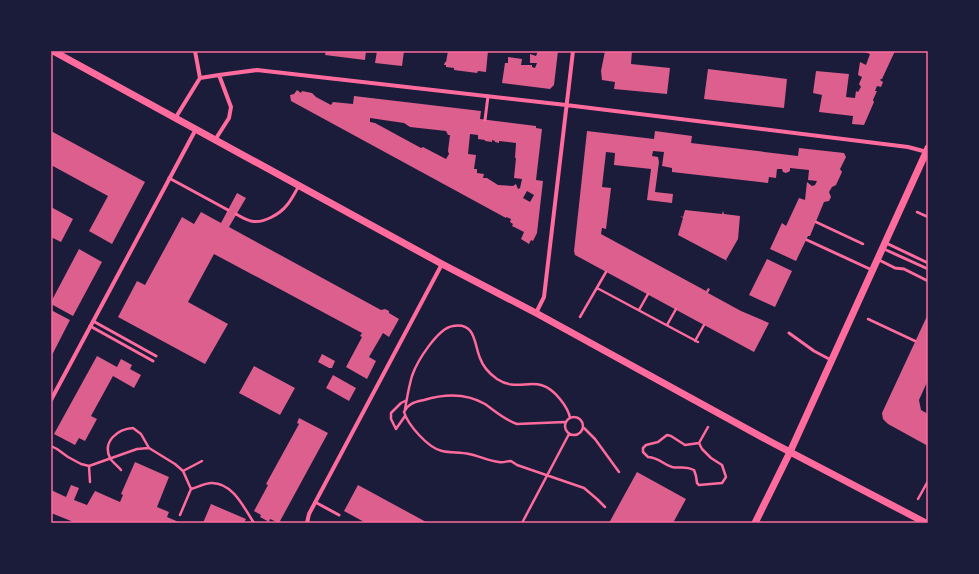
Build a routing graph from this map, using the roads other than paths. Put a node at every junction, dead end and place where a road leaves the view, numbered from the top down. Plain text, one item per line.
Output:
1 (53, 51) edge
2 (195, 51) edge
3 (573, 51) edge
4 (219, 75) junction
5 (200, 78) junction
6 (488, 96) junction
7 (566, 105) junction
8 (176, 118) junction
9 (485, 120) dead end
10 (196, 129) junction
11 (215, 140) junction
12 (927, 150) edge
13 (169, 178) junction
14 (299, 186) junction
15 (228, 210) dead end
16 (236, 214) dead end
17 (807, 240) dead end
18 (883, 245) junction
19 (877, 259) junction
20 (928, 263) edge
21 (442, 264) junction
22 (928, 269) edge
23 (872, 270) junction
24 (928, 281) edge
25 (536, 313) junction
26 (93, 321) junction
27 (90, 326) junction
28 (789, 333) dead end
29 (156, 356) dead end
30 (831, 360) junction
31 (153, 361) dead end
32 (51, 400) edge
33 (790, 452) junction
34 (315, 502) junction
35 (339, 515) dead end
36 (307, 523) edge
37 (755, 523) edge
38 (926, 523) edge

1 - 8 street
2 - 5 street
3 - 7 street
4 - 5 street
4 - 6 street
4 - 11 street
5 - 8 street
6 - 7 street
6 - 9 lane
7 - 12 street
7 - 25 street
8 - 10 street
10 - 11 street
10 - 13 street
11 - 14 street
12 - 18 street
13 - 15 lane
13 - 26 street
14 - 16 lane
14 - 21 street
17 - 23 lane
18 - 19 street
18 - 20 lane
18 - 22 lane
19 - 23 street
19 - 24 lane
21 - 25 street
21 - 34 street
23 - 30 street
25 - 33 street
26 - 27 street
26 - 29 lane
27 - 31 lane
27 - 32 street
28 - 30 lane
30 - 33 street
33 - 37 street
33 - 38 street
34 - 35 lane
34 - 36 street

